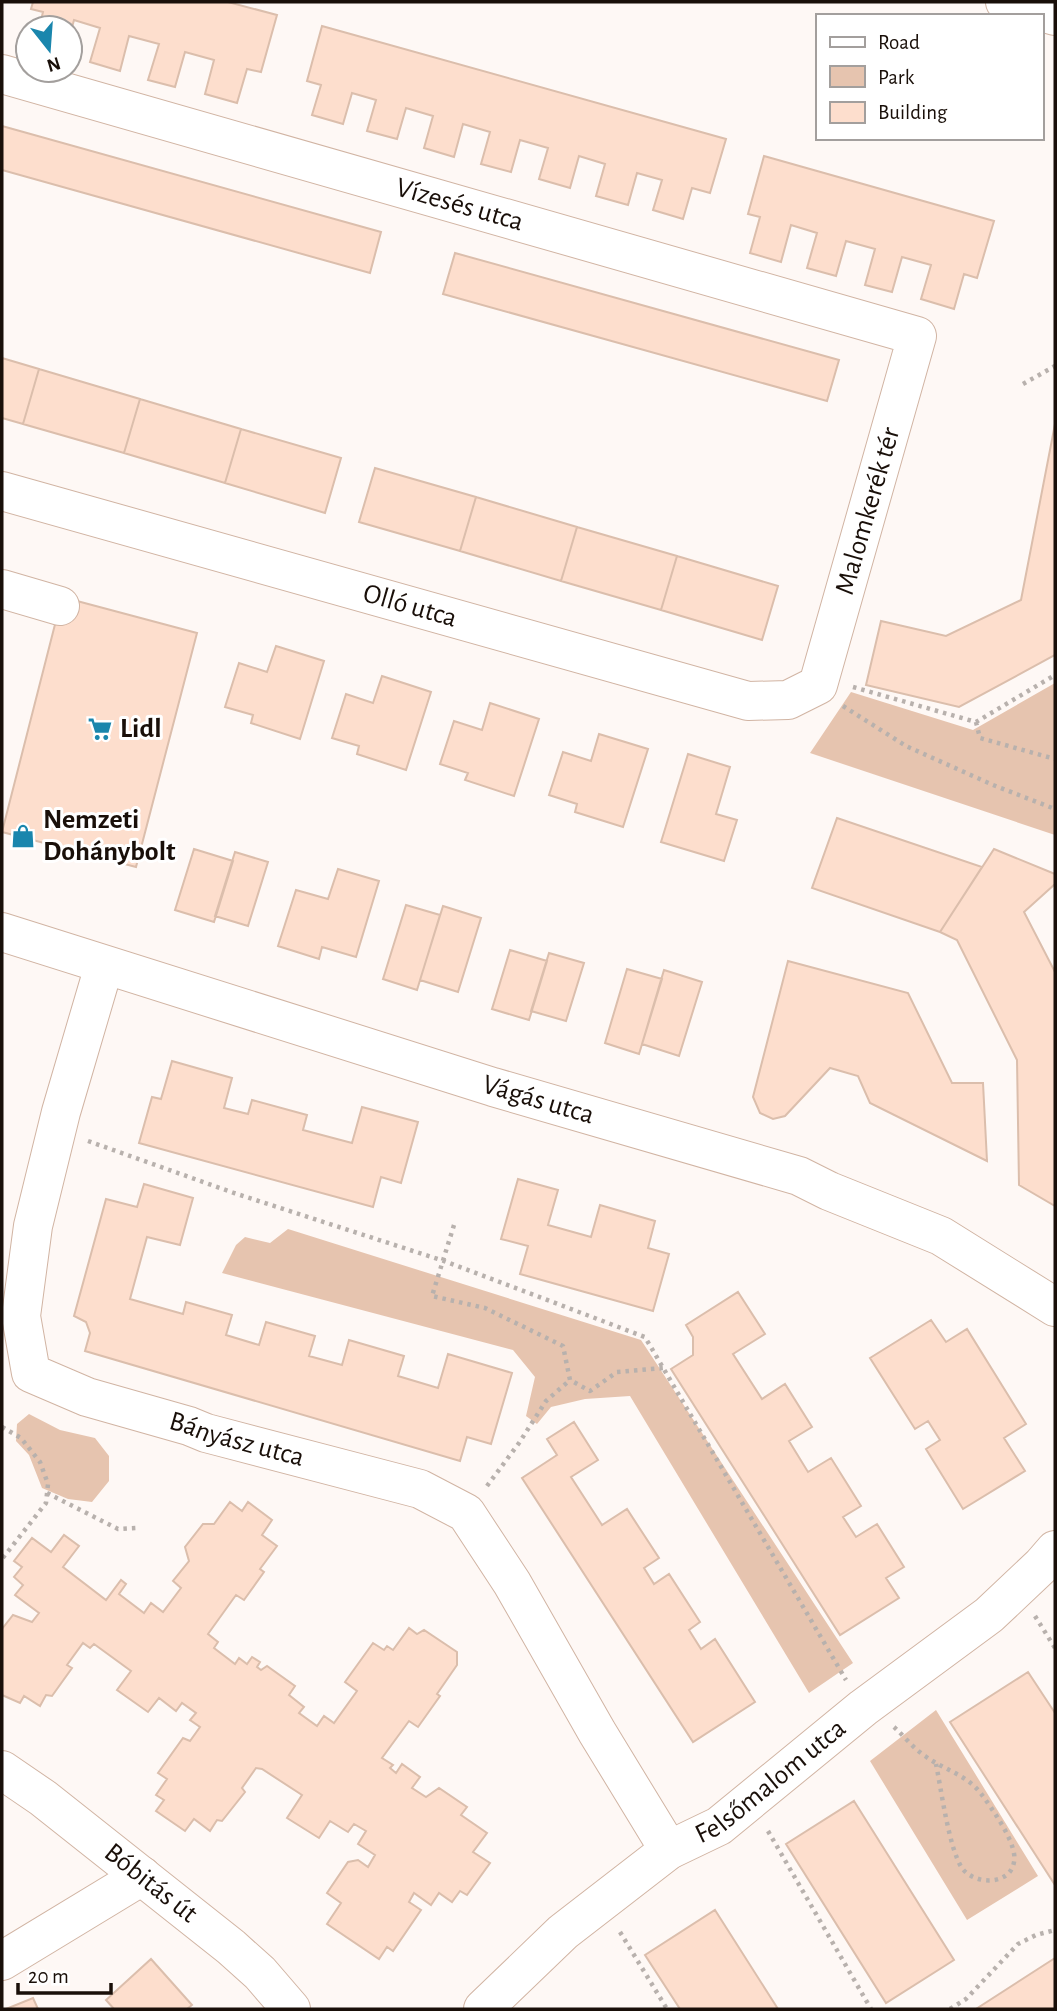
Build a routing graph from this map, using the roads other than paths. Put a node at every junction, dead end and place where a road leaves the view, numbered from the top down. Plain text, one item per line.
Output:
1 (1005, 2) edge
2 (1055, 16) edge
3 (2, 74) edge
4 (916, 336) joint
5 (2, 491) edge
6 (2, 589) edge
7 (60, 606) dead end
8 (816, 684) joint
9 (2, 932) edge
10 (104, 966) junction
11 (1055, 1307) edge
12 (1055, 1550) edge
13 (2, 1770) edge
14 (669, 1850) junction
15 (142, 1876) junction
16 (2, 1961) edge
17 (291, 2009) edge
18 (482, 2009) edge

1 - 2 street
3 - 4 street, Vízesés utca
4 - 8 street, Malomkerék tér
5 - 8 street, Olló utca
6 - 7 street
9 - 10 street, Vágás utca
10 - 11 street, Vágás utca
10 - 14 street, Bányász utca
12 - 14 street, Felsőmalom utca
13 - 15 street, Bóbitás út
14 - 18 street, Felsőmalom utca
15 - 16 street
15 - 17 street, Bóbitás út

